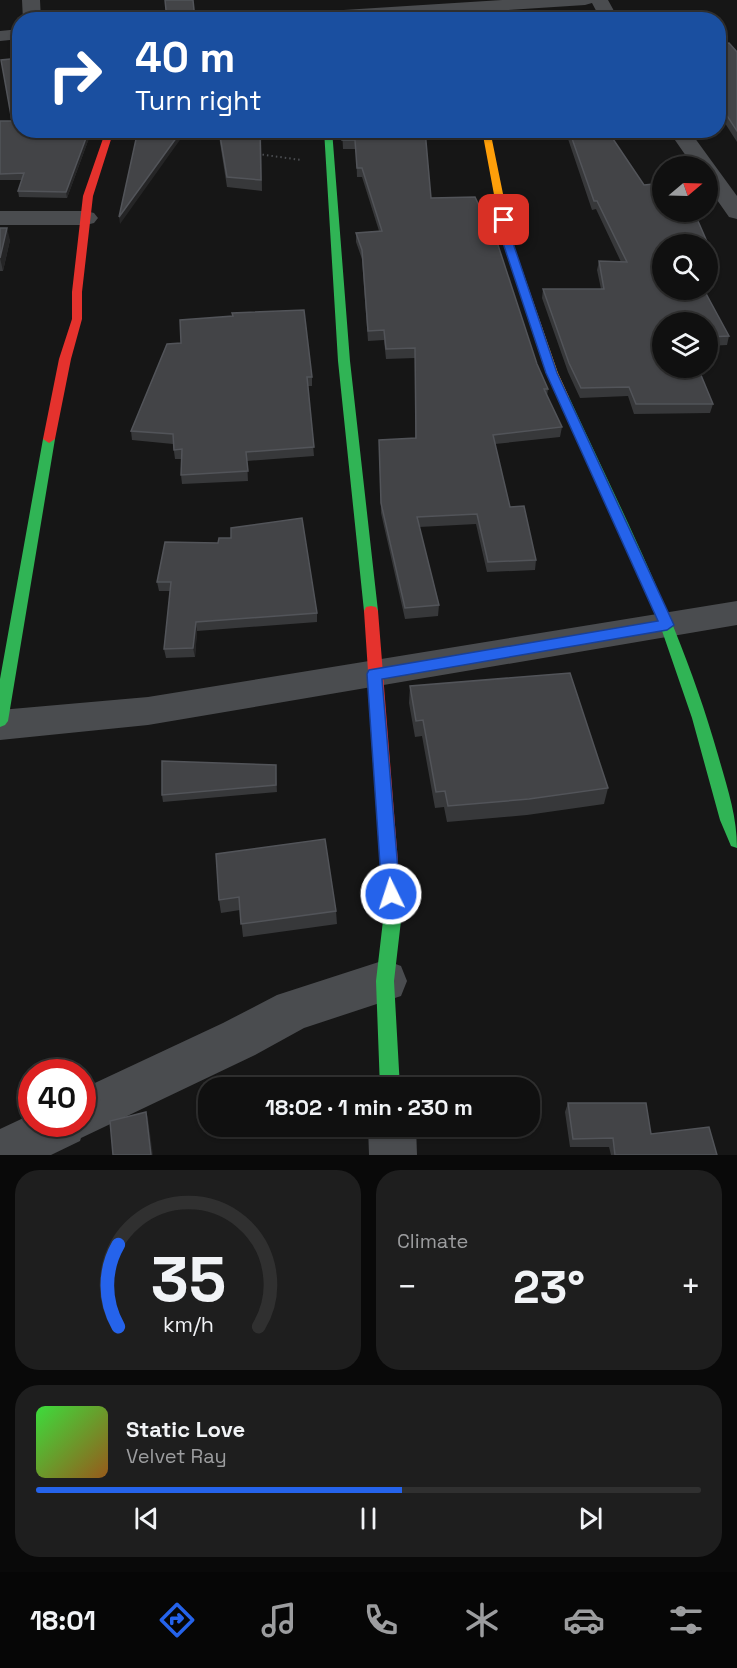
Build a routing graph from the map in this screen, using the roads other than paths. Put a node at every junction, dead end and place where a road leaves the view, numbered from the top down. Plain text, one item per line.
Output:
1 (585, 0) edge
2 (474, 12) edge
3 (107, 138) edge
4 (329, 138) edge
5 (488, 138) edge
6 (684, 138) edge
7 (697, 156) edge
8 (718, 186) edge
9 (737, 212) edge
10 (0, 218) edge
11 (86, 218) junction
12 (737, 613) edge
13 (667, 625) junction
14 (374, 674) junction
15 (0, 723) edge
16 (737, 841) edge
17 (385, 981) junction
18 (389, 1077) edge
19 (96, 1107) edge
20 (36, 1137) edge
21 (392, 1137) edge
22 (0, 1154) edge
23 (393, 1155) edge

1 - 2 street
3 - 11 street
4 - 14 street
5 - 13 street
6 - 7 street
8 - 9 street
10 - 11 street
11 - 15 street
12 - 13 street
13 - 14 street
13 - 16 street
14 - 15 street
14 - 17 street
17 - 18 street
17 - 19 street
20 - 22 street
21 - 23 street

